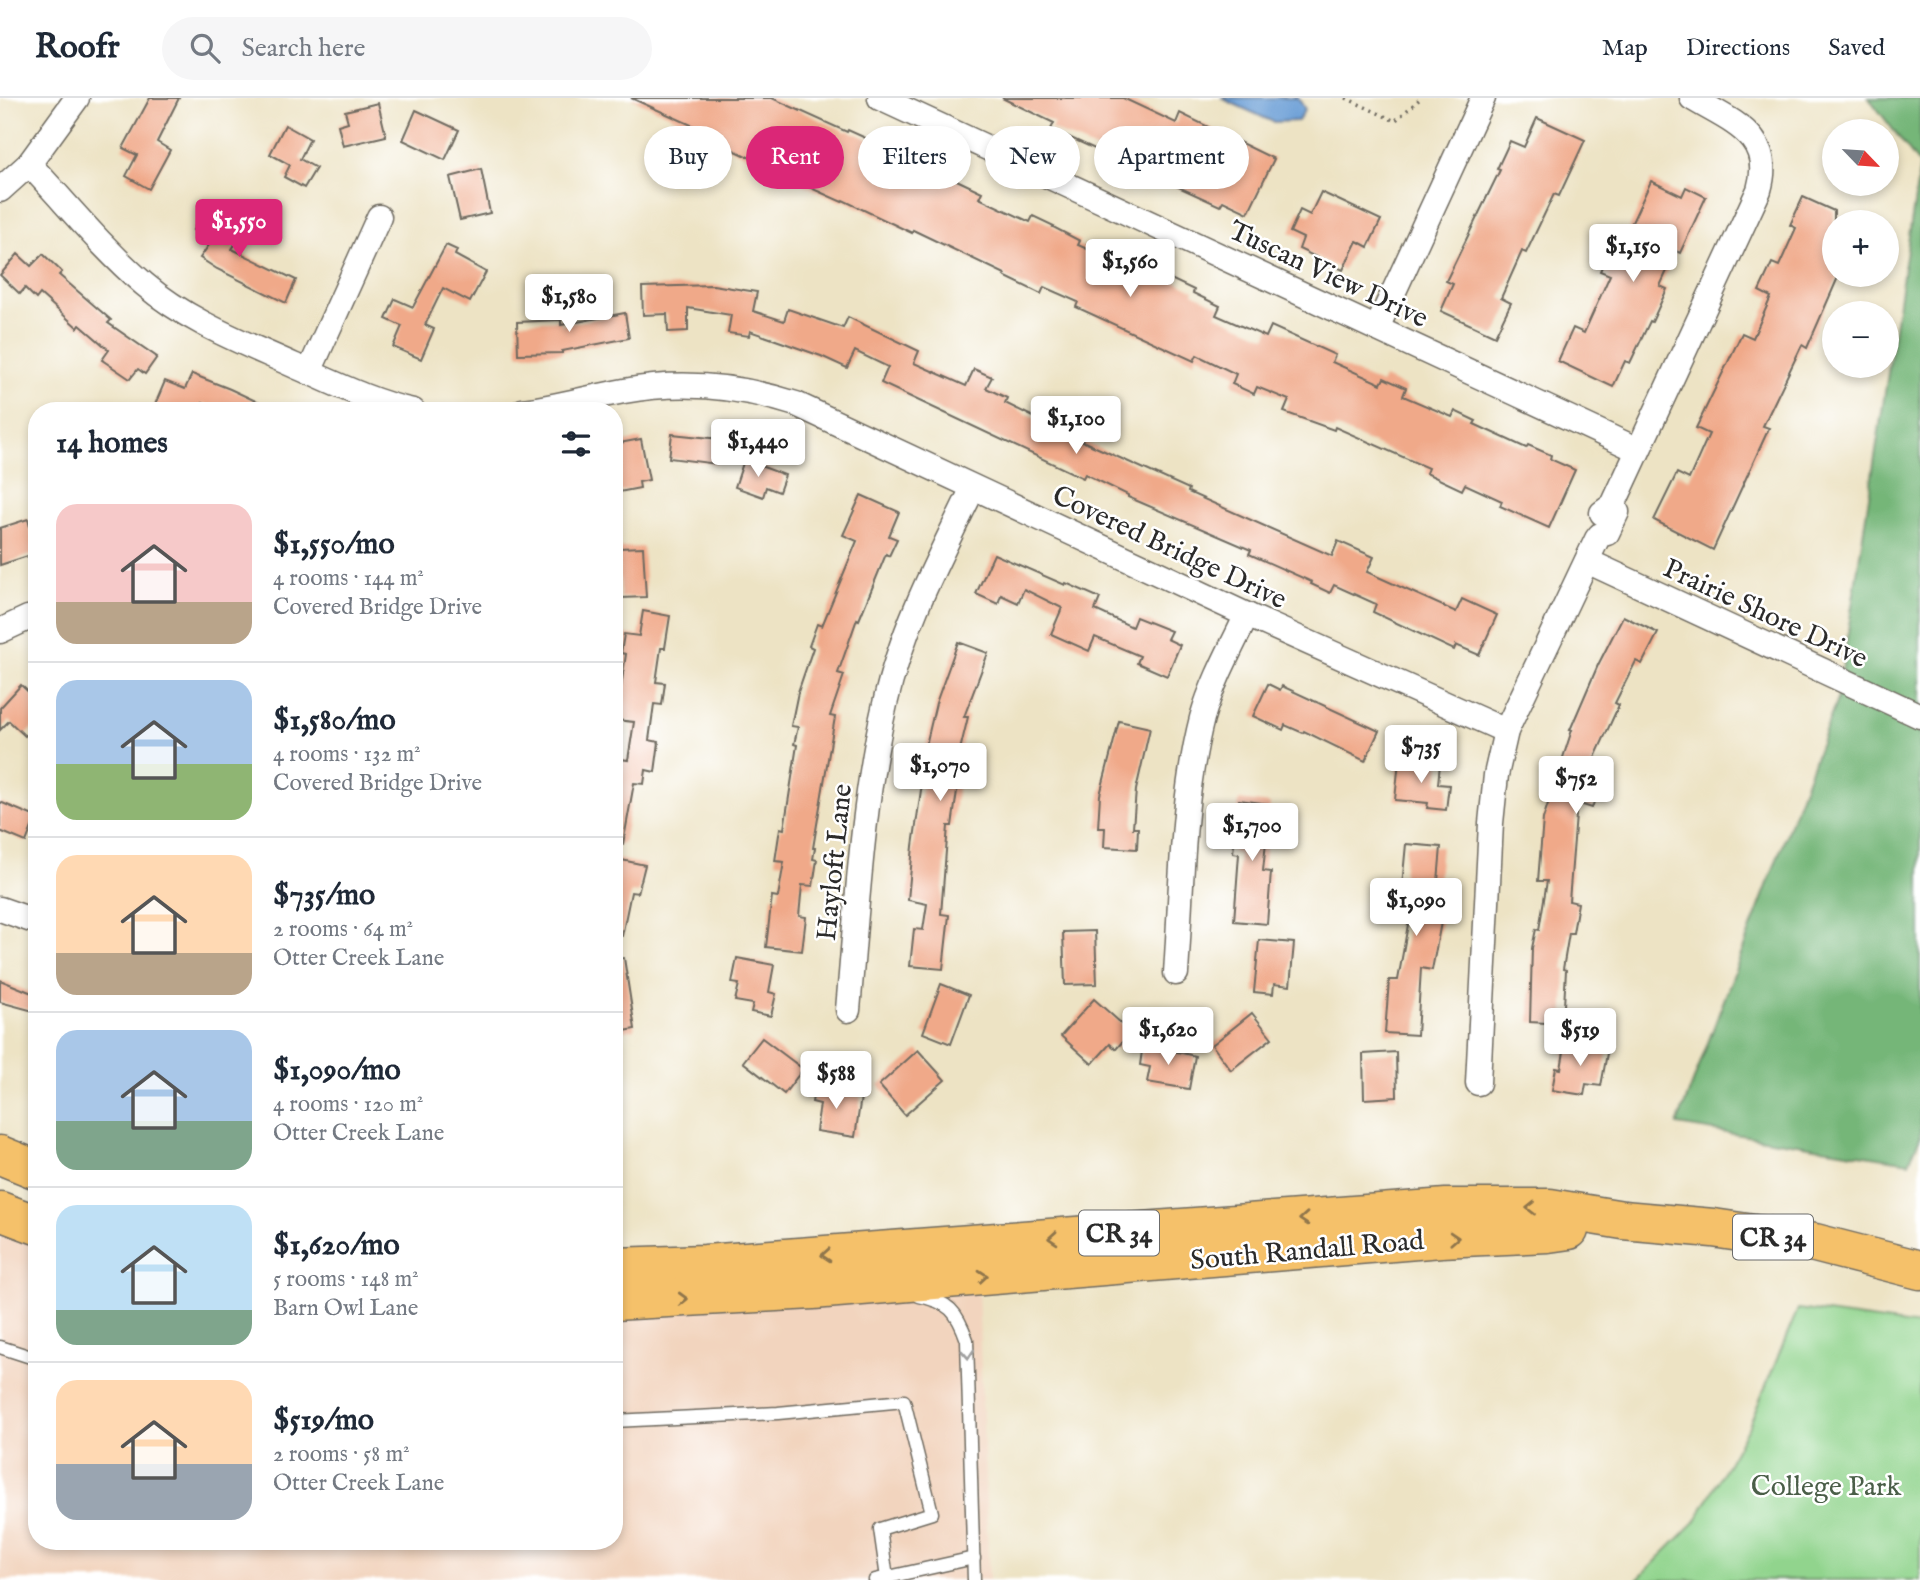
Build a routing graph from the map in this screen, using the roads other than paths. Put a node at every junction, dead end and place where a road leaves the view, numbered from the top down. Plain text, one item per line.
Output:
1 (78, 98) edge
2 (880, 98) edge
3 (1483, 98) edge
4 (1692, 98) edge
5 (29, 164) junction
6 (0, 190) edge
7 (379, 217) dead end
8 (1377, 328) junction
9 (309, 372) junction
10 (381, 402) edge
11 (573, 402) edge
12 (1638, 450) junction
13 (973, 488) junction
14 (1587, 561) junction
15 (1247, 615) junction
16 (28, 618) edge
17 (0, 631) edge
18 (1920, 716) edge
19 (1506, 731) junction
20 (0, 909) edge
21 (28, 919) edge
22 (1176, 972) dead end
23 (848, 1010) dead end
24 (1478, 1083) dead end
25 (0, 1155) edge
26 (28, 1166) edge
27 (1623, 1220) junction
28 (623, 1267) edge
29 (1920, 1270) edge
30 (813, 1290) junction
31 (623, 1301) edge
32 (0, 1347) edge
33 (28, 1356) edge
34 (623, 1421) edge
35 (974, 1558) junction
36 (881, 1579) edge
37 (974, 1580) edge

1 - 5 street
2 - 8 street, Tuscan View Drive
3 - 8 street
4 - 12 street
5 - 6 street
5 - 9 street
7 - 9 street
8 - 12 street, Tuscan View Drive
9 - 10 street
11 - 13 street, Covered Bridge Drive
12 - 14 street
13 - 15 street, Covered Bridge Drive
13 - 23 street, Hayloft Lane
14 - 18 street, Prairie Shore Drive
14 - 19 street
15 - 19 street, Covered Bridge Drive
15 - 22 street
16 - 17 street
19 - 24 street
20 - 21 street
25 - 26 main road
27 -> 28 main road, South Randall Road / CR 34
27 - 29 main road, South Randall Road / CR 34
30 -> 27 main road, South Randall Road / CR 34
31 -> 30 main road, South Randall Road / CR 34
30 -> 35 lane
32 - 33 lane
34 - 36 lane
35 - 36 lane
35 - 37 lane

